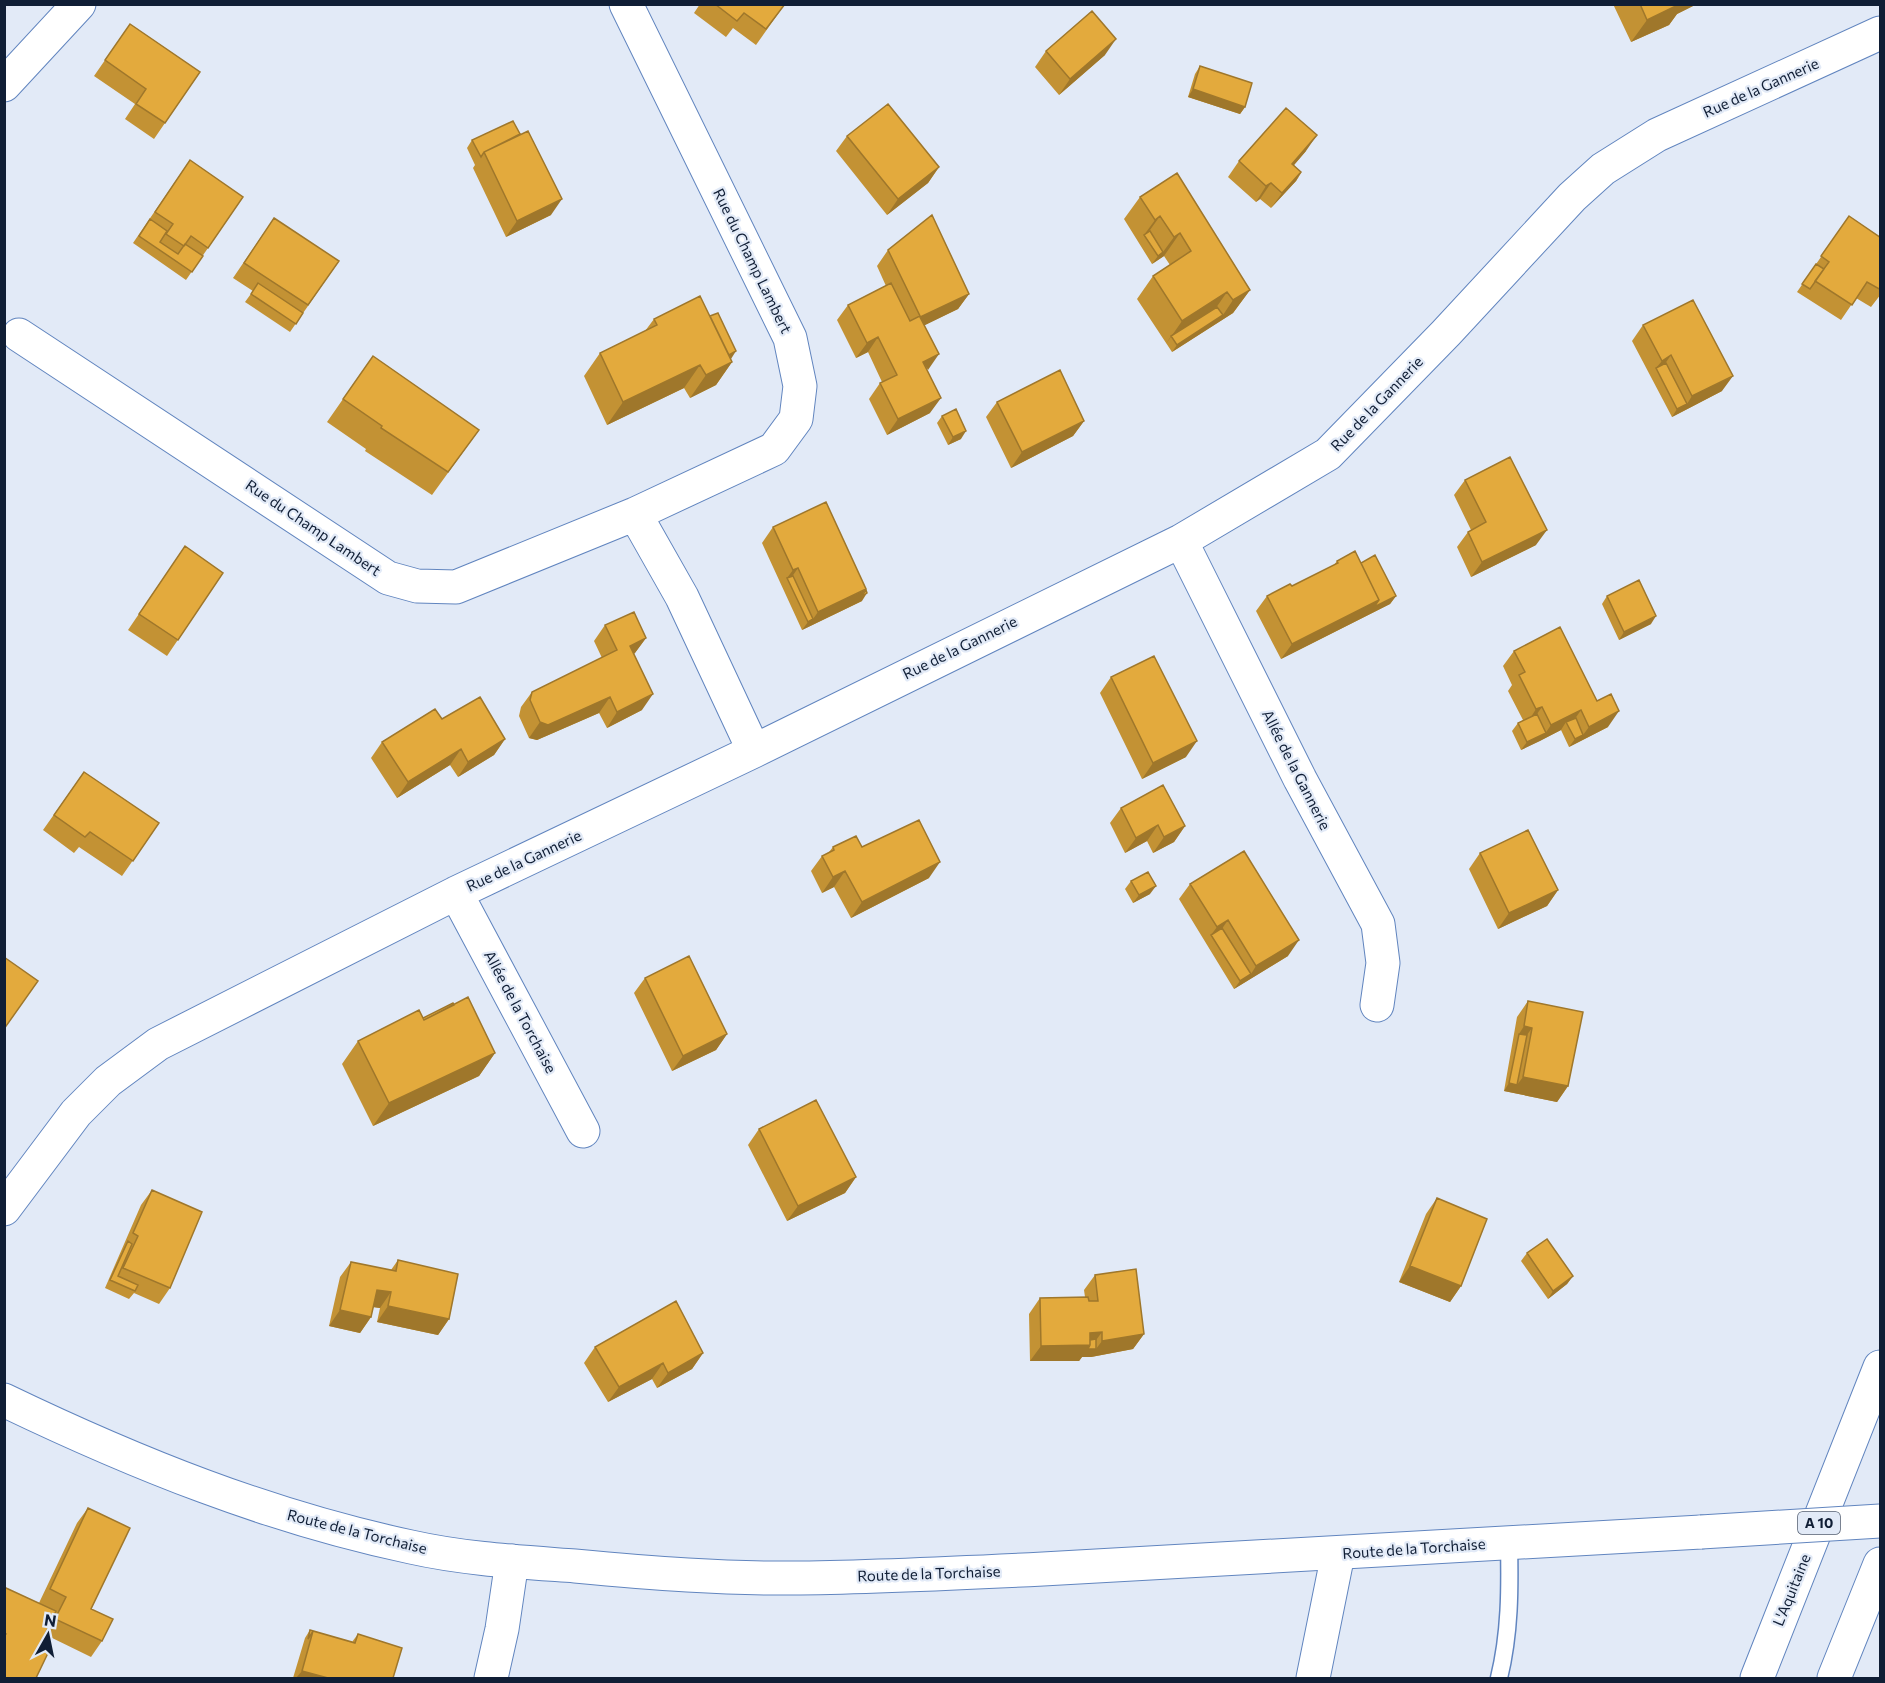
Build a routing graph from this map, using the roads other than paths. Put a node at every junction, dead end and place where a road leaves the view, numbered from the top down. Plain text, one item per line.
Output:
1 (79, 4) edge
2 (626, 4) edge
3 (1881, 33) edge
4 (4, 85) edge
5 (19, 335) dead end
6 (635, 514) junction
7 (1180, 541) junction
8 (754, 751) junction
9 (456, 893) junction
10 (1377, 1005) dead end
11 (583, 1131) dead end
12 (4, 1209) edge
13 (1881, 1367) edge
14 (4, 1400) edge
15 (1881, 1521) edge
16 (1509, 1542) junction
17 (1338, 1554) junction
18 (512, 1561) junction
19 (1881, 1564) edge
20 (491, 1678) edge
21 (1313, 1678) edge
22 (1499, 1678) edge
23 (1757, 1678) edge
24 (1834, 1678) edge

1 - 4 main road
2 - 6 main road, Rue du Champ Lambert
3 - 7 main road, Rue de la Gannerie
5 - 6 main road, Rue du Champ Lambert
6 - 8 main road
7 - 8 main road, Rue de la Gannerie
7 - 10 main road, Allée de la Gannerie
8 - 9 main road, Rue de la Gannerie
9 - 11 main road, Allée de la Torchaise
9 - 12 main road, Rue de la Gannerie
13 - 23 main road, L'Aquitaine / A 10
14 - 18 main road, Route de la Torchaise
15 - 16 main road, Route de la Torchaise, bridge
16 - 17 main road, Route de la Torchaise
16 - 22 lane
17 - 18 main road, Route de la Torchaise
17 - 21 main road
18 - 20 main road
19 - 24 main road

